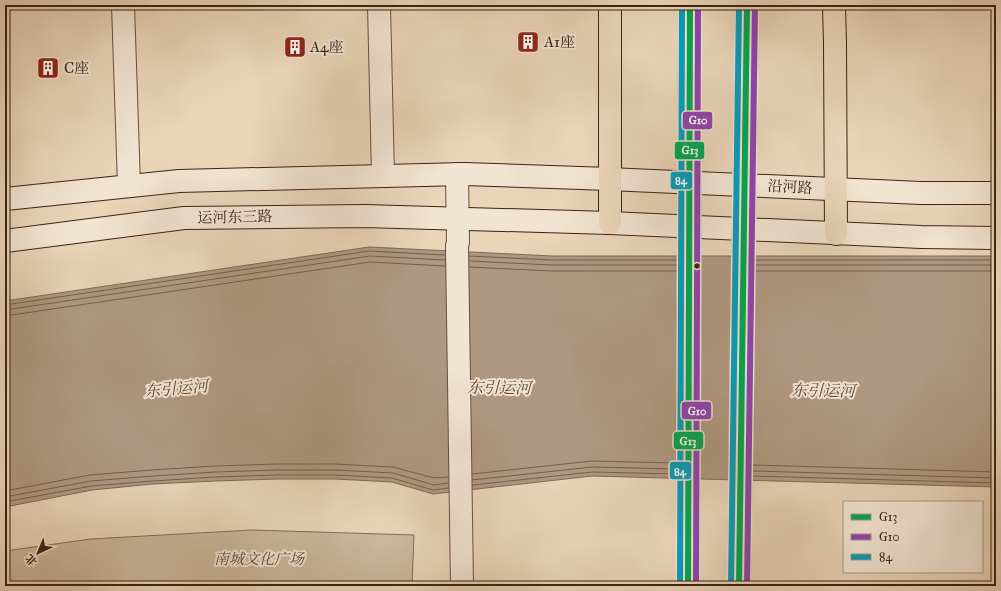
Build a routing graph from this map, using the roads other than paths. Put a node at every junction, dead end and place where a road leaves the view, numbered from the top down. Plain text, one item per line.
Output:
1 (123, 5) edge
2 (379, 5) edge
3 (610, 5) edge
4 (690, 5) edge
5 (746, 5) edge
6 (834, 5) edge
7 (461, 174) junction
8 (383, 176) junction
9 (609, 179) junction
10 (128, 186) junction
11 (836, 190) junction
12 (996, 193) edge
13 (5, 199) edge
14 (462, 219) junction
15 (610, 223) junction
16 (836, 234) junction
17 (996, 238) edge
18 (5, 241) edge
19 (462, 586) edge
20 (688, 586) edge
21 (739, 586) edge

1 - 10 street
2 - 8 street
3 - 9 highway
4 - 20 highway, bridge
5 - 21 highway, bridge
6 - 11 highway
7 - 8 street
7 - 9 street, 沿河路
7 - 14 street
8 - 10 street
9 - 11 street, 沿河路
9 - 15 highway
10 - 13 street
11 - 12 street, 沿河路
11 - 16 highway
14 - 15 street
14 - 18 street, 运河东三路
14 - 19 street
15 - 16 street
16 - 17 street

